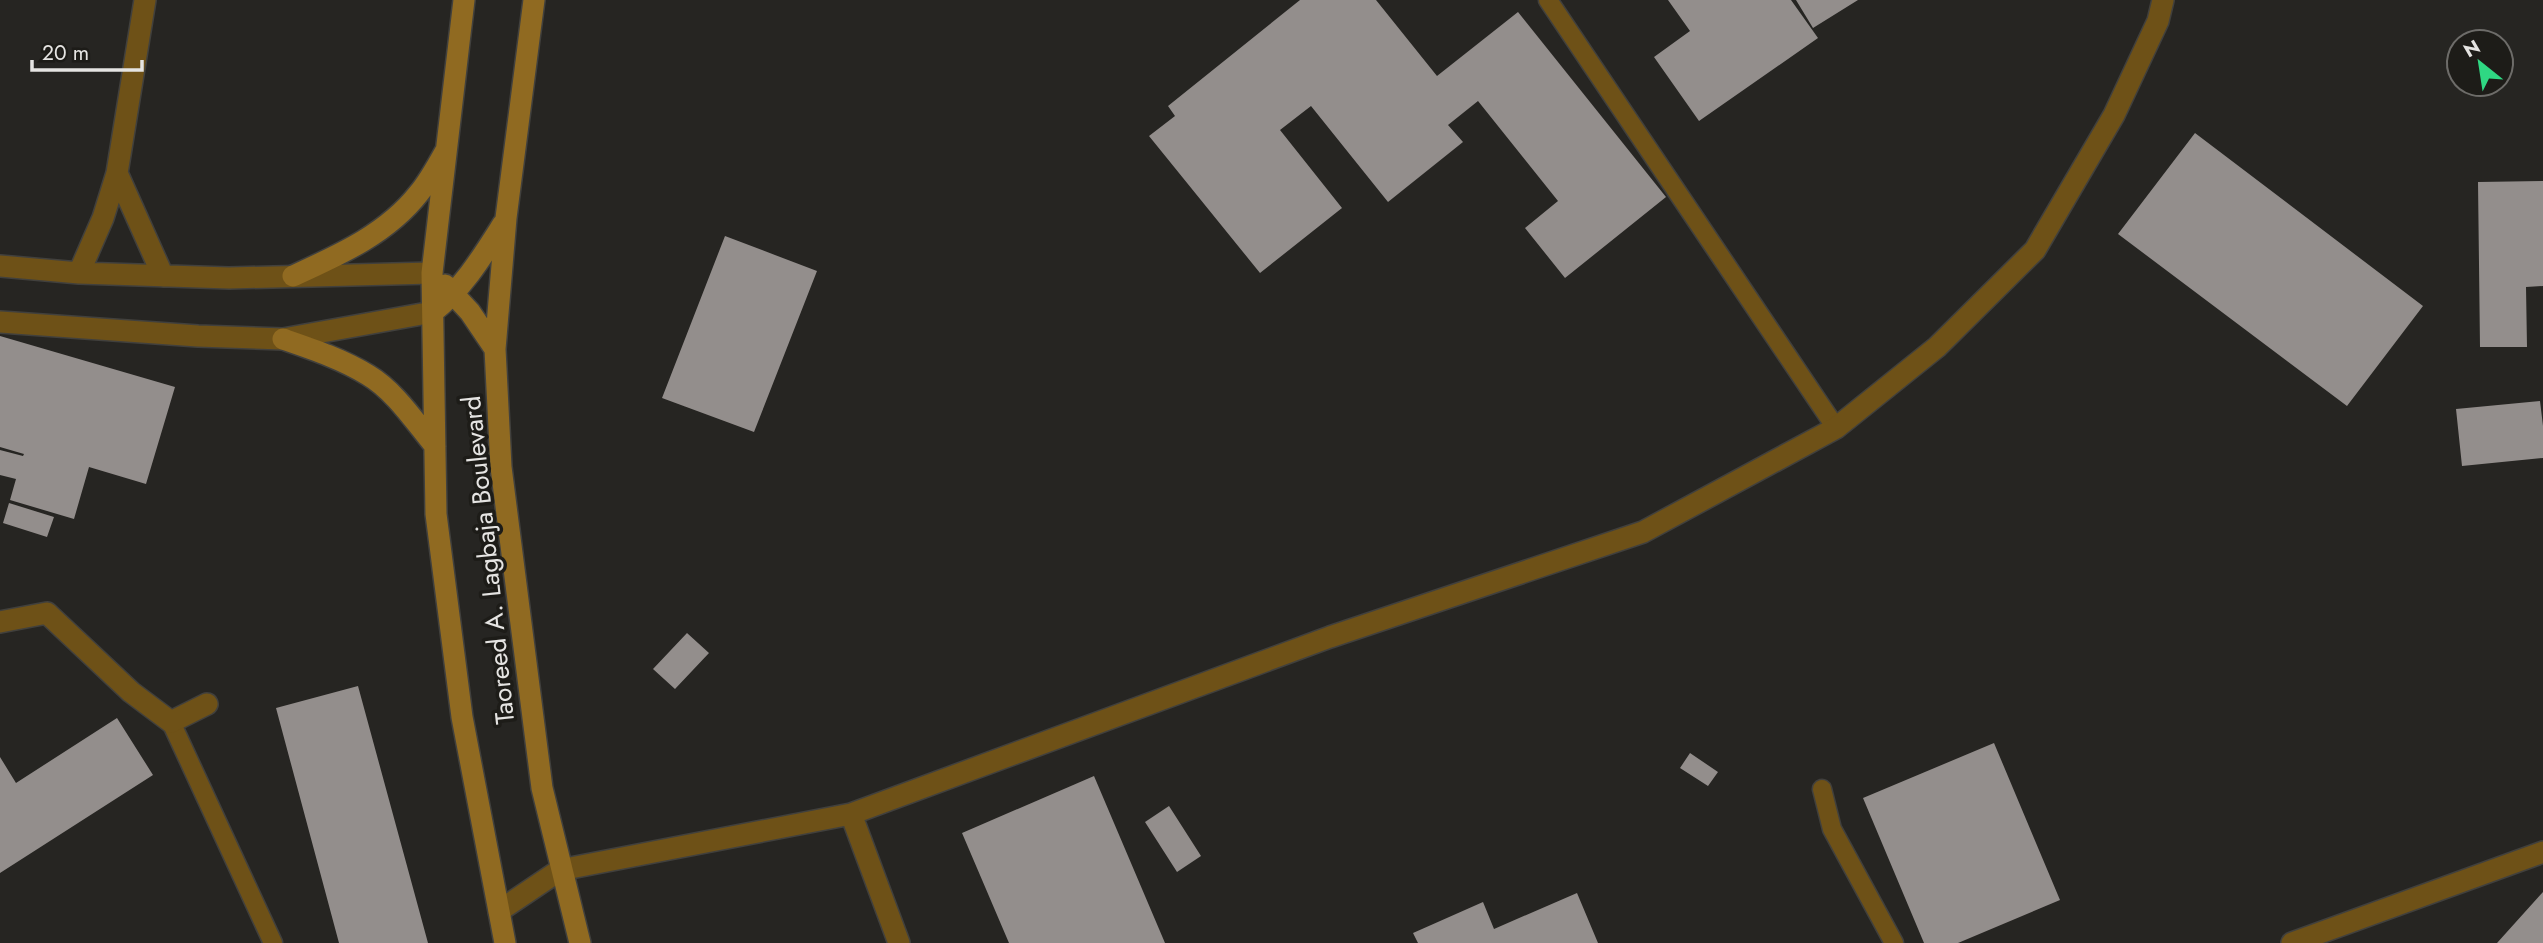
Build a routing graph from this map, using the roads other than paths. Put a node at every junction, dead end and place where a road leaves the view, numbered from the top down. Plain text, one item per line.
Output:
1 (145, 0) edge
2 (464, 0) edge
3 (534, 0) edge
4 (2163, 0) edge
5 (1552, 2) edge
6 (448, 147) junction
7 (117, 173) junction
8 (506, 218) junction
9 (0, 266) edge
10 (79, 273) junction
11 (432, 273) junction
12 (163, 276) junction
13 (293, 276) junction
14 (454, 295) junction
15 (433, 312) junction
16 (0, 322) edge
17 (284, 339) junction
18 (495, 349) junction
19 (1836, 428) junction
20 (435, 446) junction
21 (0, 622) edge
22 (207, 704) dead end
23 (171, 722) junction
24 (1822, 789) dead end
25 (851, 814) junction
26 (2543, 852) edge
27 (560, 870) junction
28 (499, 911) junction
29 (273, 943) edge
30 (505, 943) edge
31 (580, 943) edge
32 (899, 943) edge
33 (1894, 943) edge
34 (2292, 943) edge

1 - 7 street
2 - 6 street, Taoreed A. Lagbaja Boulevard
3 - 8 street, Taoreed A. Lagbaja Boulevard
4 - 19 street
5 - 19 lane
6 - 11 street, Taoreed A. Lagbaja Boulevard
6 - 13 street
7 - 10 street
7 - 12 street
8 - 14 street
8 - 18 street, Taoreed A. Lagbaja Boulevard
9 - 10 street
10 - 12 street
11 - 13 street
11 - 14 street
11 - 15 street, Taoreed A. Lagbaja Boulevard
12 - 13 street
14 - 15 street
14 - 18 street
15 - 17 street
15 - 20 street, Taoreed A. Lagbaja Boulevard
16 - 17 street
17 - 20 street
18 - 27 street, Taoreed A. Lagbaja Boulevard
19 - 25 street
20 - 28 street, Taoreed A. Lagbaja Boulevard
21 - 23 street
22 - 23 street
23 - 29 lane
24 - 33 lane
25 - 27 street
25 - 32 street
26 - 34 street
27 - 28 street
27 - 31 street, Taoreed A. Lagbaja Boulevard
28 - 30 street, Taoreed A. Lagbaja Boulevard

